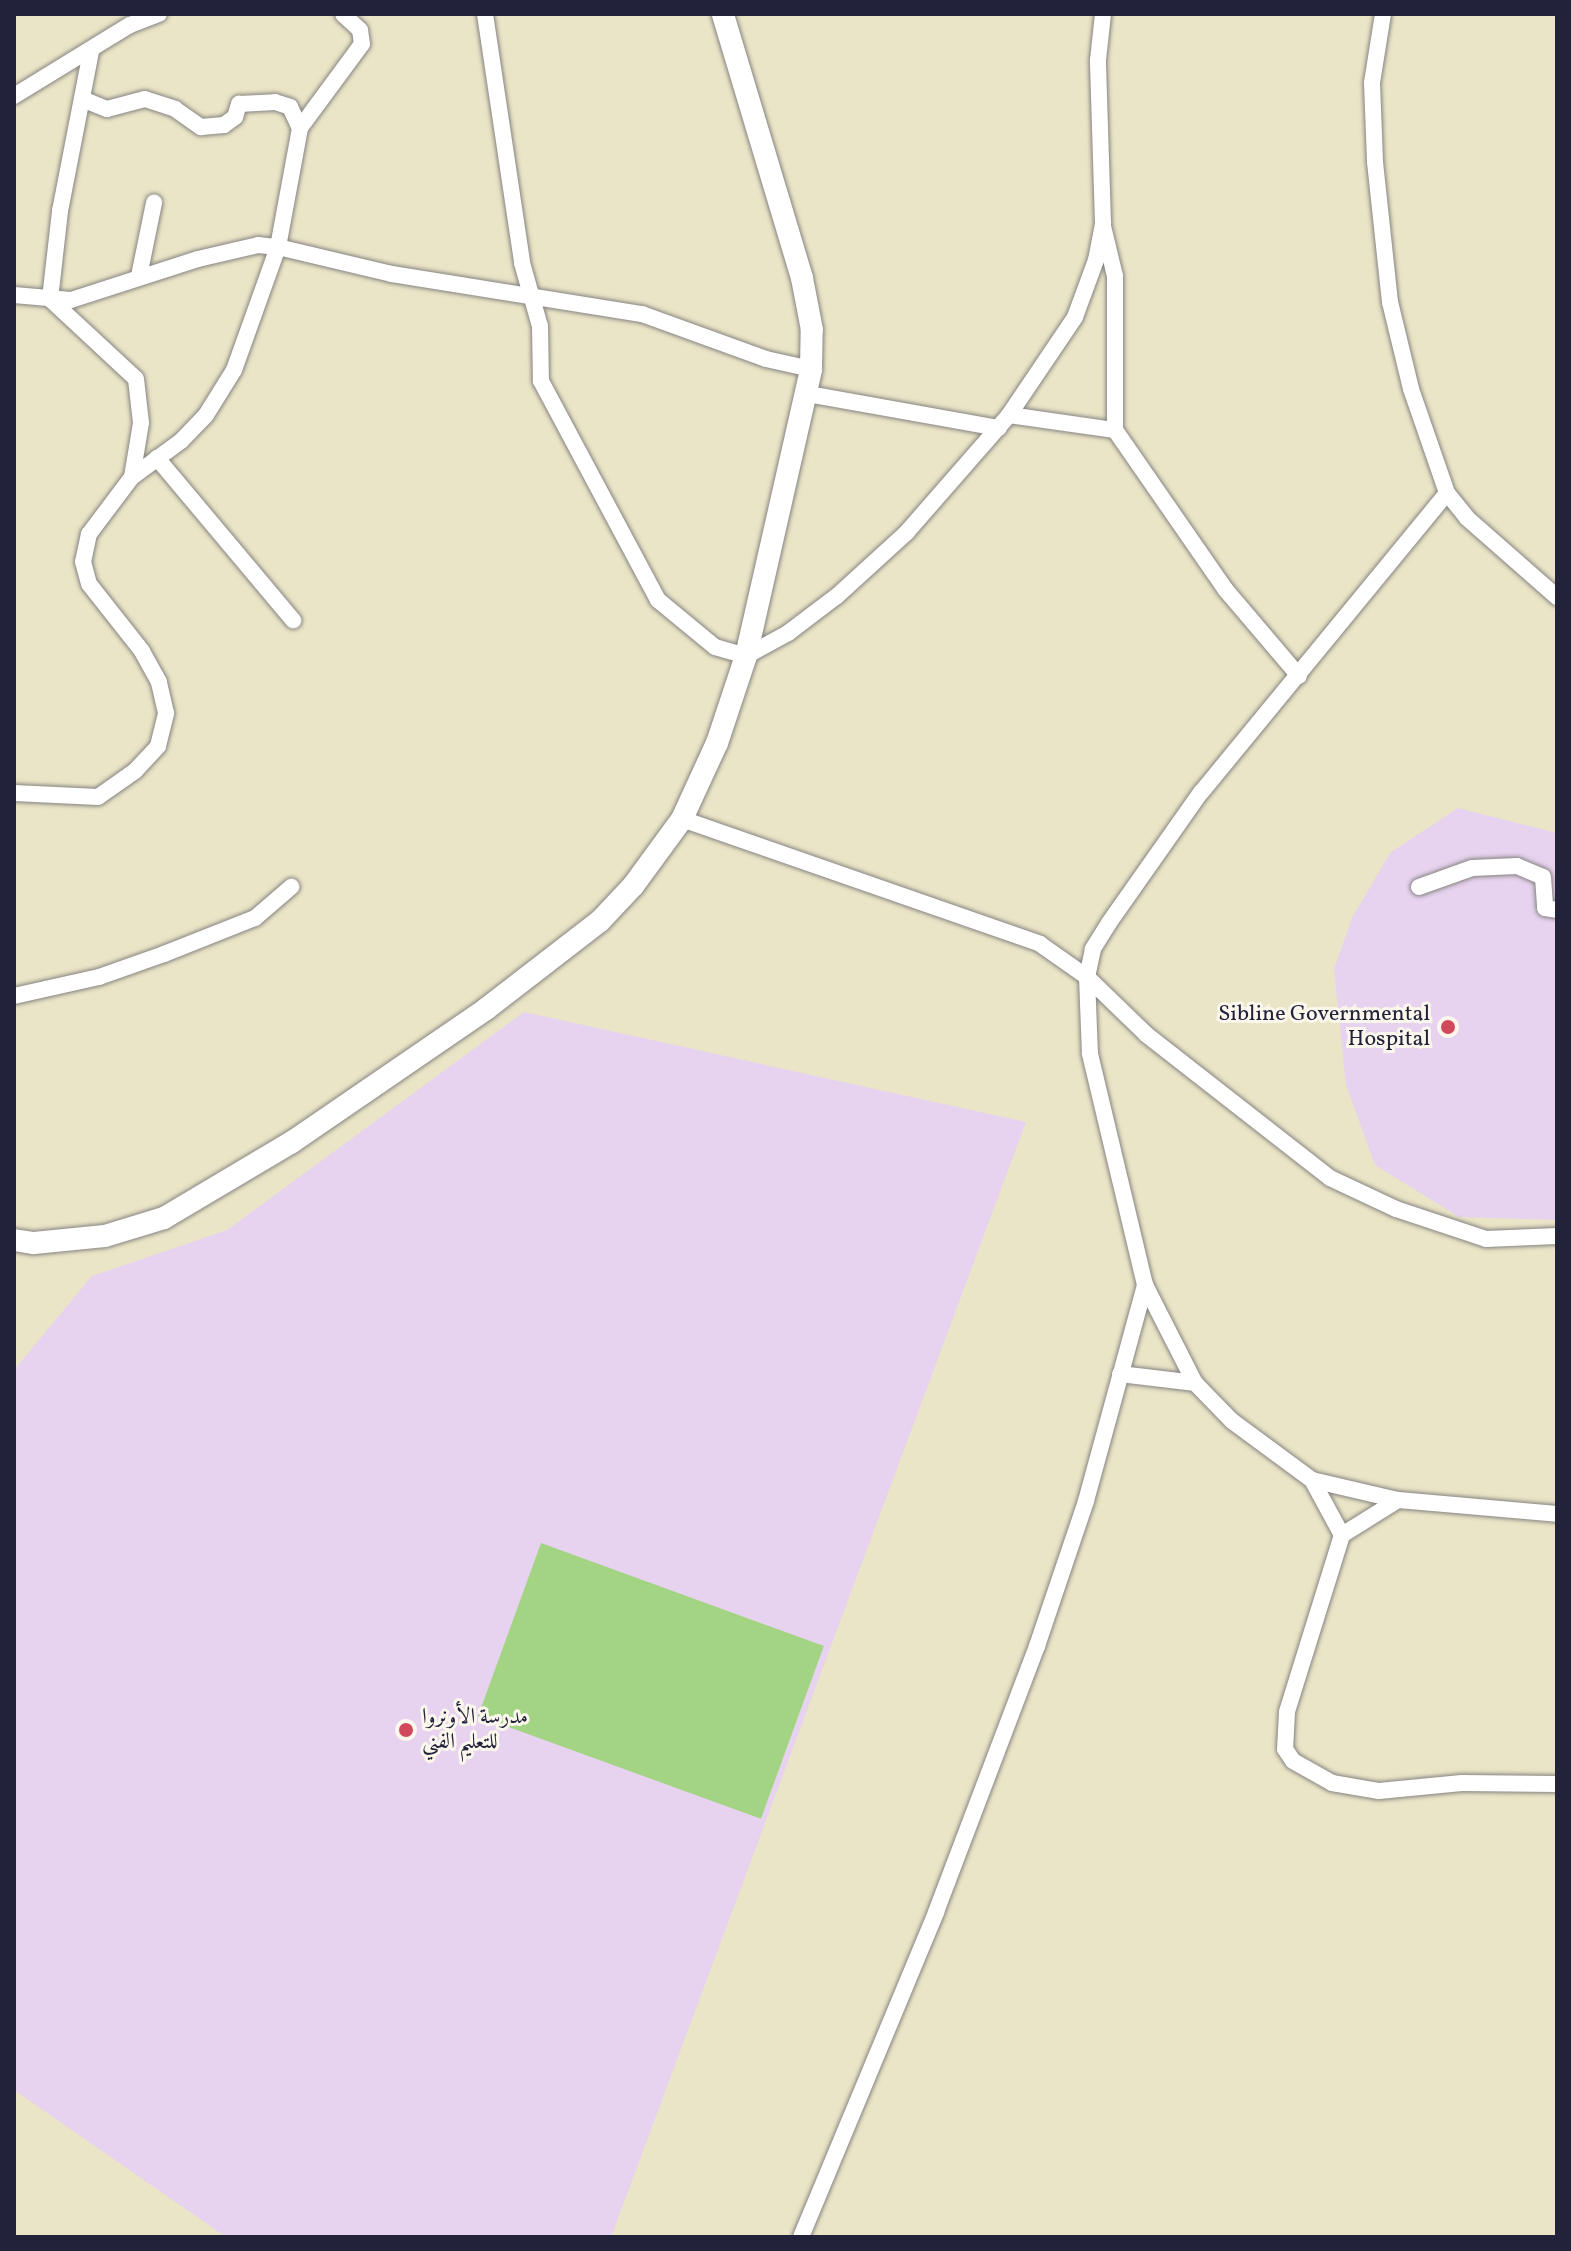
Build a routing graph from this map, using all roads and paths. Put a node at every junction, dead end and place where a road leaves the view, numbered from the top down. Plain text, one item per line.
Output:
1 (159, 14) edge
2 (343, 14) edge
3 (485, 14) edge
4 (723, 14) edge
5 (1103, 14) edge
6 (1381, 14) edge
7 (91, 51) junction
8 (14, 96) edge
9 (82, 99) junction
10 (300, 128) junction
11 (154, 203) dead end
12 (1103, 223) junction
13 (278, 247) junction
14 (139, 276) junction
15 (529, 293) junction
16 (14, 295) edge
17 (50, 299) junction
18 (811, 369) junction
19 (808, 394) junction
20 (1004, 422) junction
21 (1115, 430) junction
22 (157, 458) junction
23 (132, 477) junction
24 (1447, 493) junction
25 (1557, 597) edge
26 (293, 620) dead end
27 (746, 656) junction
28 (1299, 676) junction
29 (14, 793) edge
30 (682, 819) junction
31 (291, 887) dead end
32 (1419, 887) dead end
33 (1557, 910) edge
34 (1087, 977) junction
35 (14, 996) edge
36 (1557, 1236) edge
37 (14, 1240) edge
38 (1145, 1285) junction
39 (1120, 1374) junction
40 (1195, 1383) junction
41 (1312, 1480) junction
42 (1398, 1500) junction
43 (1557, 1514) edge
44 (1342, 1535) junction
45 (1557, 1784) edge
46 (801, 2237) edge

1 - 7 street
2 - 10 street
3 - 15 street
4 - 18 main road
5 - 12 street
6 - 24 street
7 - 8 street
7 - 9 street
9 - 10 street
9 - 17 street
10 - 13 street
11 - 14 street
12 - 20 street
12 - 21 street
13 - 14 street
13 - 15 street
13 - 22 street
14 - 17 street
15 - 18 street
15 - 27 street
16 - 17 street
17 - 23 street
18 - 19 main road
19 - 20 street
19 - 27 main road
20 - 21 street
20 - 27 street
21 - 28 street
22 - 23 street
22 - 26 street
23 - 29 street
24 - 25 street
24 - 28 street
27 - 30 main road
28 - 34 street
30 - 34 street
30 - 37 main road
31 - 35 street
32 - 33 street
34 - 36 street
34 - 38 street
38 - 39 street
38 - 40 street
39 - 40 street
39 - 46 street
40 - 41 street
41 - 42 street
41 - 44 street
42 - 43 street
42 - 44 street
44 - 45 street

